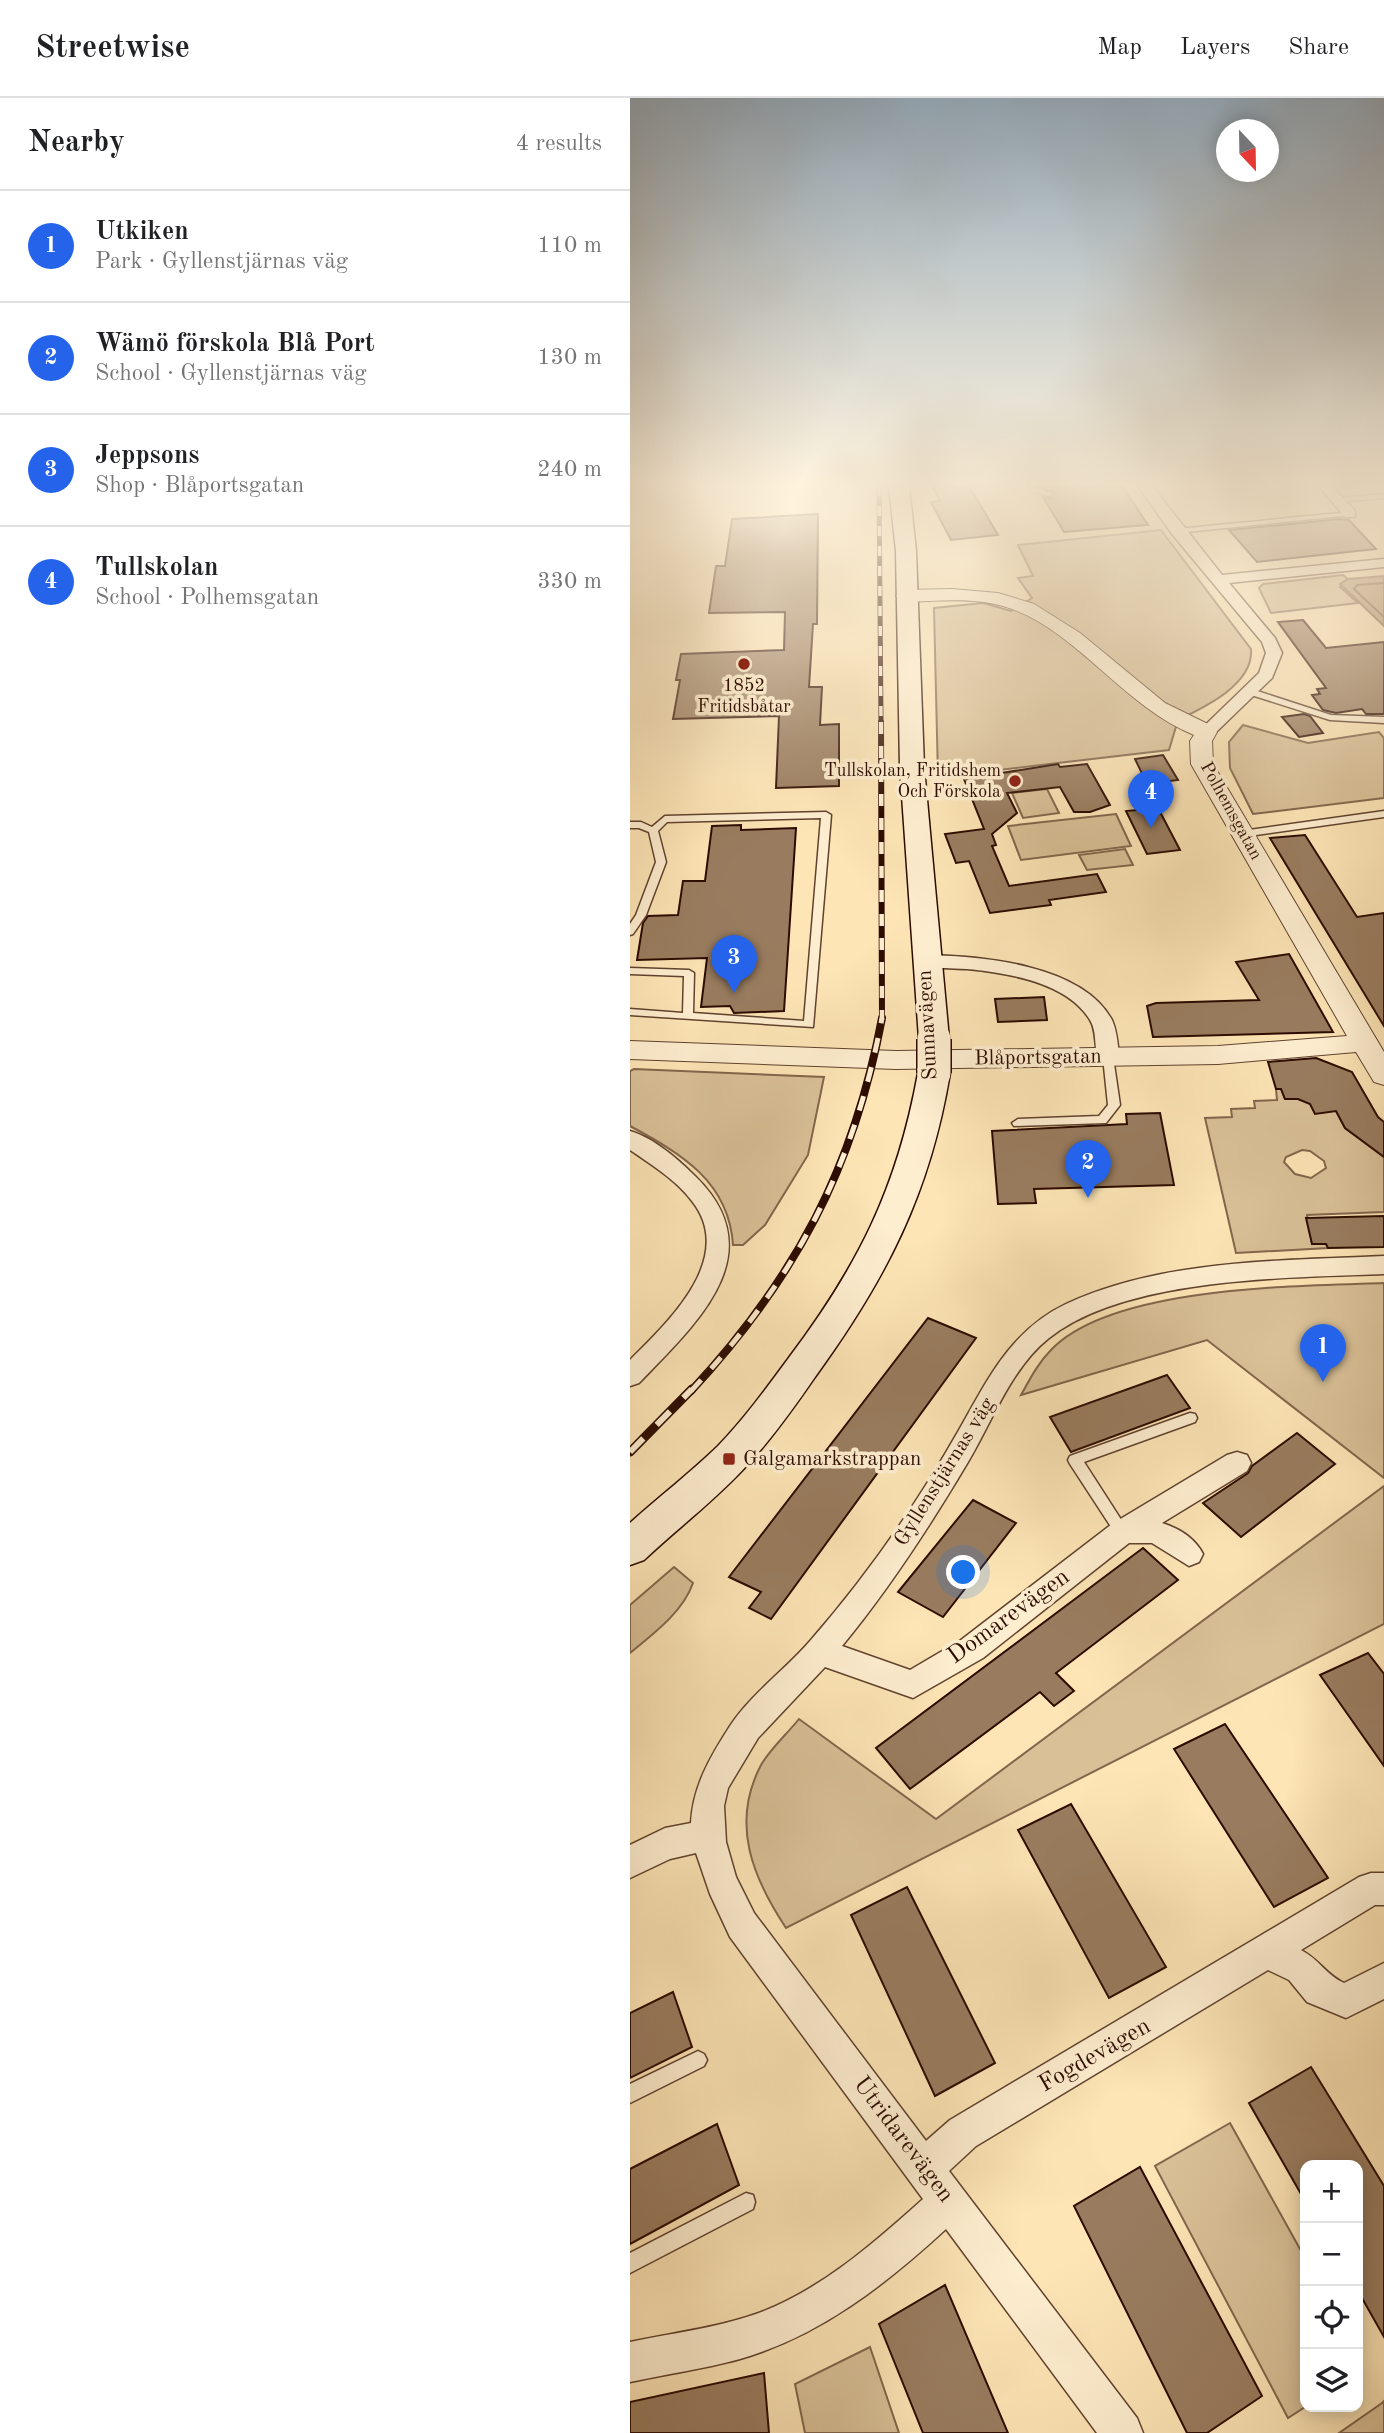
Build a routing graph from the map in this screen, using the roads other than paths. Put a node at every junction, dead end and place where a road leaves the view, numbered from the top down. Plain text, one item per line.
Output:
1 (1231, 595) edge
2 (906, 596) joint
3 (1251, 692) junction
4 (1384, 720) edge
5 (1206, 732) junction
6 (1384, 814) edge
7 (630, 825) edge
8 (653, 831) junction
9 (1242, 834) junction
10 (630, 932) edge
11 (925, 961) junction
12 (630, 971) edge
13 (630, 1012) edge
14 (688, 1016) junction
15 (1362, 1043) junction
16 (630, 1050) edge
17 (1108, 1057) junction
18 (1382, 1070) edge
19 (1018, 1123) dead end
20 (630, 1139) edge
21 (1384, 1265) edge
22 (630, 1376) edge
23 (1190, 1418) dead end
24 (1237, 1463) dead end
25 (1122, 1532) junction
26 (630, 1548) edge
27 (1189, 1554) dead end
28 (820, 1651) junction
29 (708, 1835) junction
30 (630, 1862) edge
31 (1384, 1889) edge
32 (1270, 1952) junction
33 (1381, 1987) edge
34 (698, 2060) dead end
35 (630, 2094) edge
36 (925, 2167) junction
37 (949, 2201) junction
38 (746, 2202) dead end
39 (630, 2263) edge
40 (630, 2362) edge
41 (1122, 2433) edge

1 - 3 street
2 - 5 street, Polhemsgatan
2 - 11 main road, Sunnavägen
3 - 4 lane
3 - 5 street
5 - 9 street, Polhemsgatan
6 - 9 lane
7 - 8 lane
8 - 10 lane
8 - 14 lane
9 - 15 street, Polhemsgatan
11 - 17 street
11 - 26 main road, Sunnavägen
12 - 14 lane
13 - 14 lane
15 - 17 street, Blåportsgatan
15 - 18 street, Polhemsgatan
16 - 17 street, Blåportsgatan
17 - 19 lane
20 - 22 street
21 - 28 street, Gyllenstjärnas väg
23 - 25 lane
24 - 25 street
25 - 27 street
25 - 28 street, Domarevägen
28 - 29 street, Gyllenstjärnas väg
29 - 30 street
29 - 36 street, Utridarevägen
31 - 32 street, Fogdevägen
32 - 33 street
32 - 36 street, Fogdevägen
34 - 35 lane
36 - 37 street, Utridarevägen
37 - 40 street
37 - 41 street, Utridarevägen
38 - 39 lane

